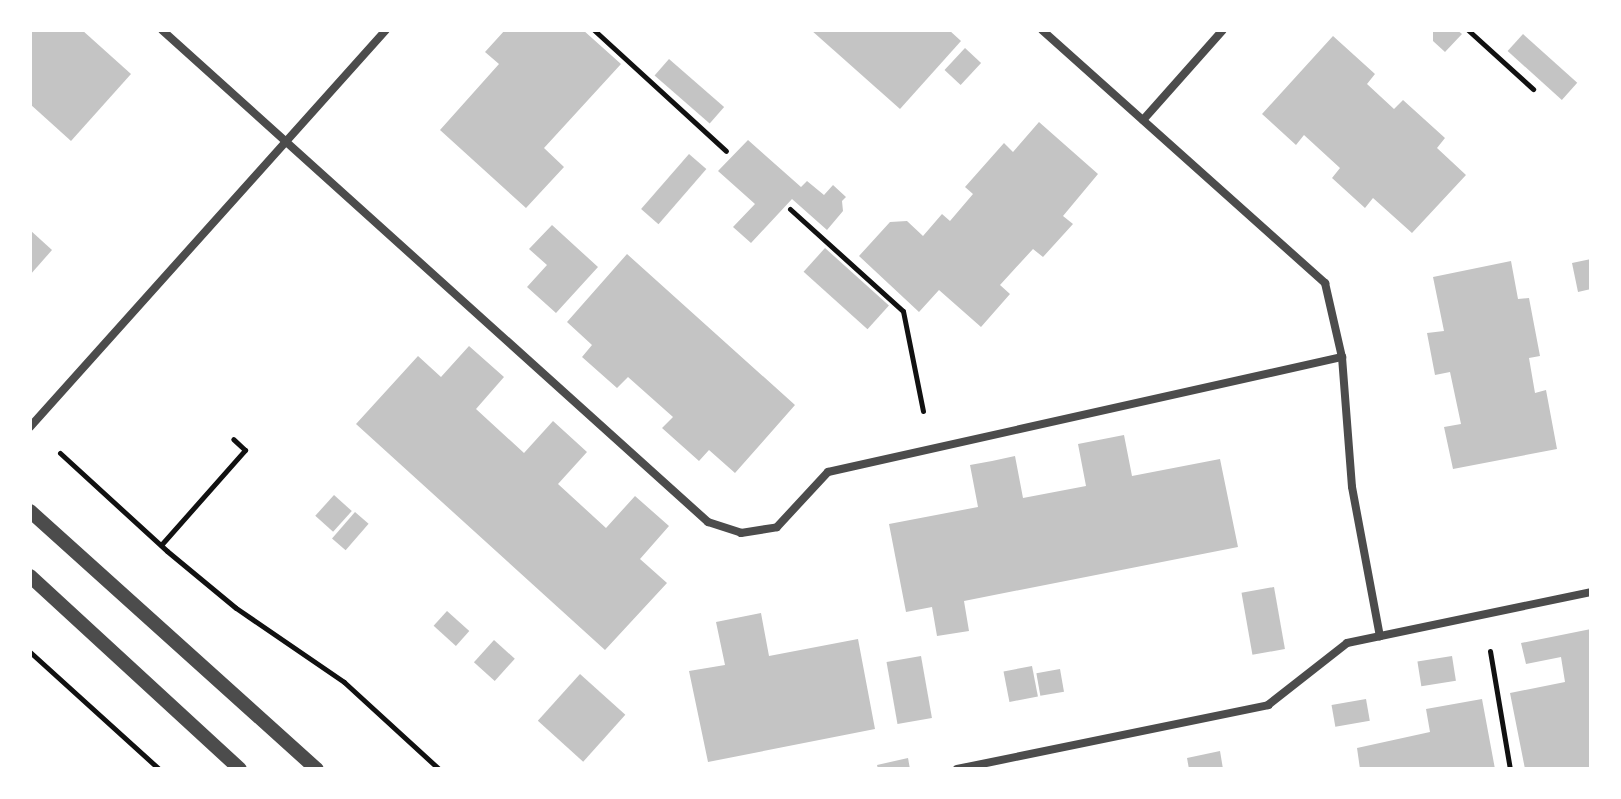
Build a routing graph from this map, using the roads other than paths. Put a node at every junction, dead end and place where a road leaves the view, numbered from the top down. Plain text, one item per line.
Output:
1 (162, 30) edge
2 (386, 30) edge
3 (1042, 30) edge
4 (1223, 30) edge
5 (1143, 120) junction
6 (287, 142) junction
7 (1342, 357) junction
8 (30, 426) edge
9 (30, 511) edge
10 (30, 576) edge
11 (1591, 592) edge
12 (1380, 636) junction
13 (240, 769) edge
14 (317, 769) edge
15 (957, 769) edge

1 - 6 street
2 - 6 street
3 - 5 street
4 - 5 street
5 - 7 street
6 - 7 street
6 - 8 street
7 - 12 street
9 - 14 street
10 - 13 street
11 - 12 street
12 - 15 street

